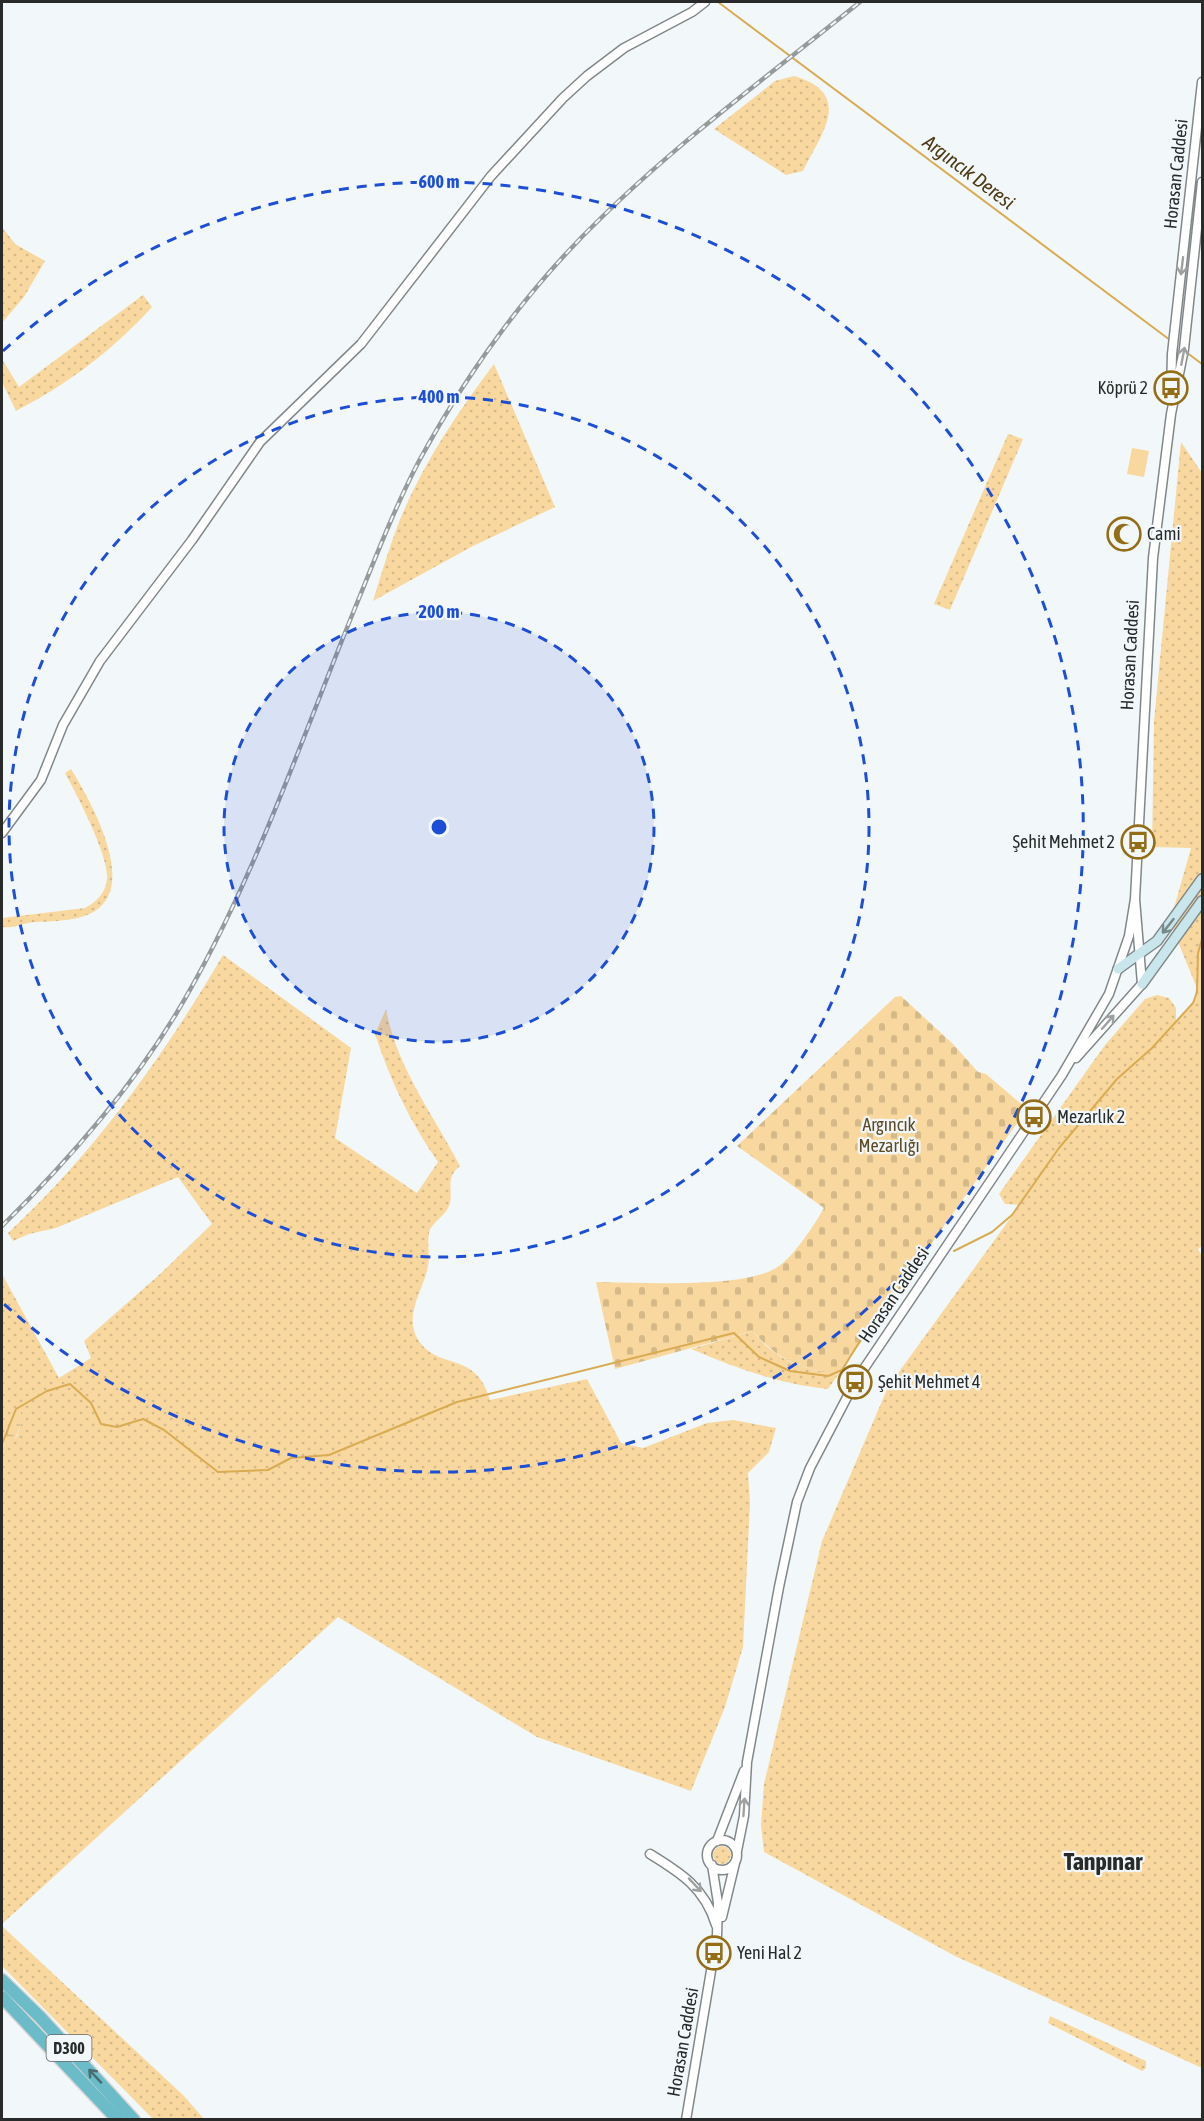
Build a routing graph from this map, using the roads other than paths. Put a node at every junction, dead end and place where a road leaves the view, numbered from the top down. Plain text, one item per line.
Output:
1 (705, 2) edge
2 (1203, 82) edge
3 (1203, 182) edge
4 (1171, 414) junction
5 (2, 833) edge
6 (1203, 879) edge
7 (1135, 899) junction
8 (1203, 901) edge
9 (1141, 955) junction
10 (1118, 969) junction
11 (1114, 984) junction
12 (1142, 984) junction
13 (1127, 1000) junction
14 (1062, 1075) junction
15 (747, 1762) junction
16 (717, 1841) junction
17 (737, 1851) junction
18 (650, 1854) dead end
19 (735, 1863) junction
20 (712, 1865) junction
21 (717, 1935) junction
22 (2, 1980) edge
23 (2, 1997) edge
24 (118, 2120) edge
25 (134, 2120) edge
26 (686, 2120) edge

1 - 5 street
2 -> 4 street, Horasan Caddesi
4 -> 3 street, Horasan Caddesi
4 - 7 street, Horasan Caddesi
6 -> 9 main road
7 - 9 street, Horasan Caddesi
7 - 10 street, Horasan Caddesi
8 - 12 main road
9 - 10 main road
9 - 12 street, Horasan Caddesi
10 - 11 street, Horasan Caddesi
11 - 13 street
11 - 14 street, Horasan Caddesi
12 - 13 street, Horasan Caddesi
14 -> 13 street, Horasan Caddesi
14 - 15 street, Horasan Caddesi
15 - 16 street, Horasan Caddesi
17 -> 15 street, Horasan Caddesi
16 - 17 street
16 - 20 street
17 - 19 street
18 -> 21 street
19 - 20 street
19 - 21 street, Horasan Caddesi
20 - 21 street, Horasan Caddesi
21 - 26 street, Horasan Caddesi
25 -> 22 highway, D300
23 - 24 highway, D300

